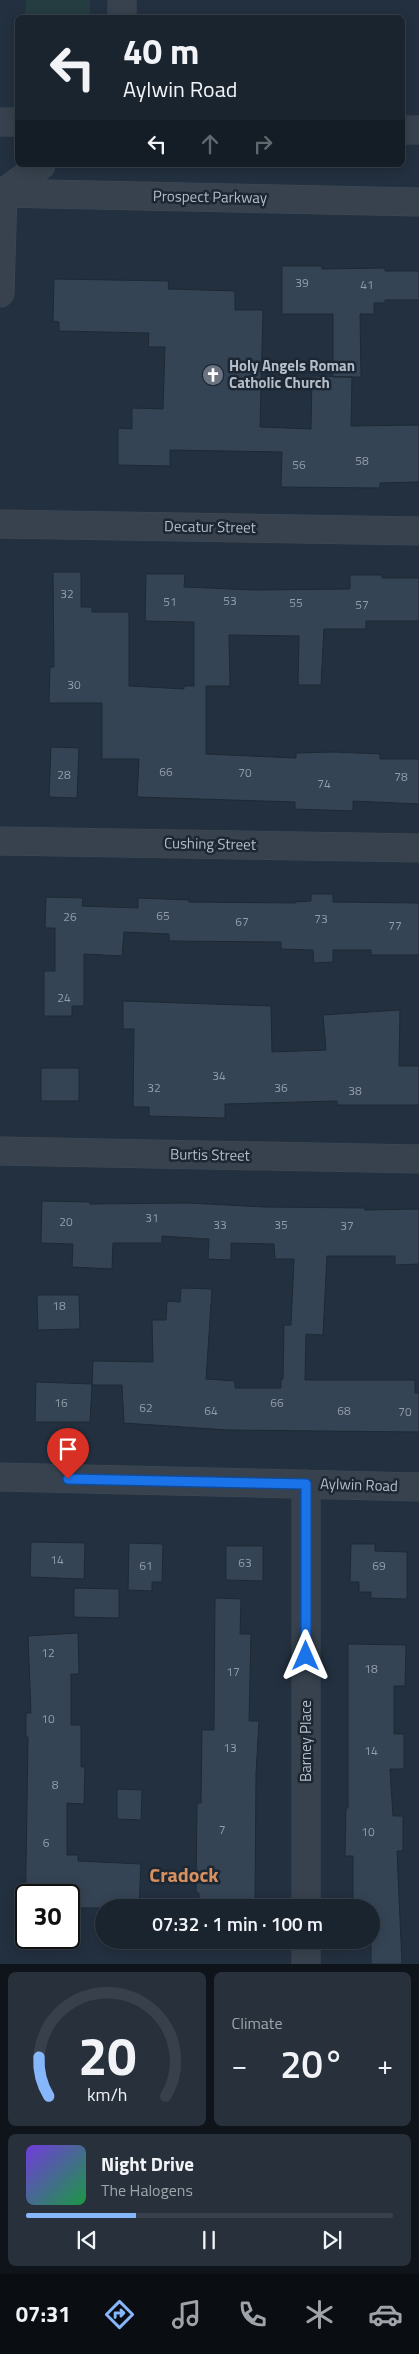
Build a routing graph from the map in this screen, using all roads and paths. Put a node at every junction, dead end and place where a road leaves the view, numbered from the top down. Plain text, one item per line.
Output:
1 (122, 0) edge
2 (122, 15) edge
3 (0, 122) edge
4 (15, 122) edge
5 (405, 130) edge
6 (419, 130) edge
7 (38, 167) edge
8 (2, 193) edge
9 (419, 202) edge
10 (0, 293) edge
11 (0, 524) edge
12 (419, 531) edge
13 (0, 841) edge
14 (419, 848) edge
15 (0, 1151) edge
16 (419, 1159) edge
17 (0, 1477) edge
18 (306, 1484) junction
19 (419, 1487) edge
20 (306, 1899) edge
21 (306, 1949) edge
22 (306, 1964) edge

1 - 2 street
3 - 4 street
5 - 6 street
7 - 8 street
8 - 9 street, Prospect Parkway
8 - 10 street
11 - 12 street, Decatur Street
13 - 14 street, Cushing Street
15 - 16 street, Burtis Street
17 - 18 street, Aylwin Road
18 - 19 street, Aylwin Road
18 - 20 street, Barney Place
21 - 22 street

